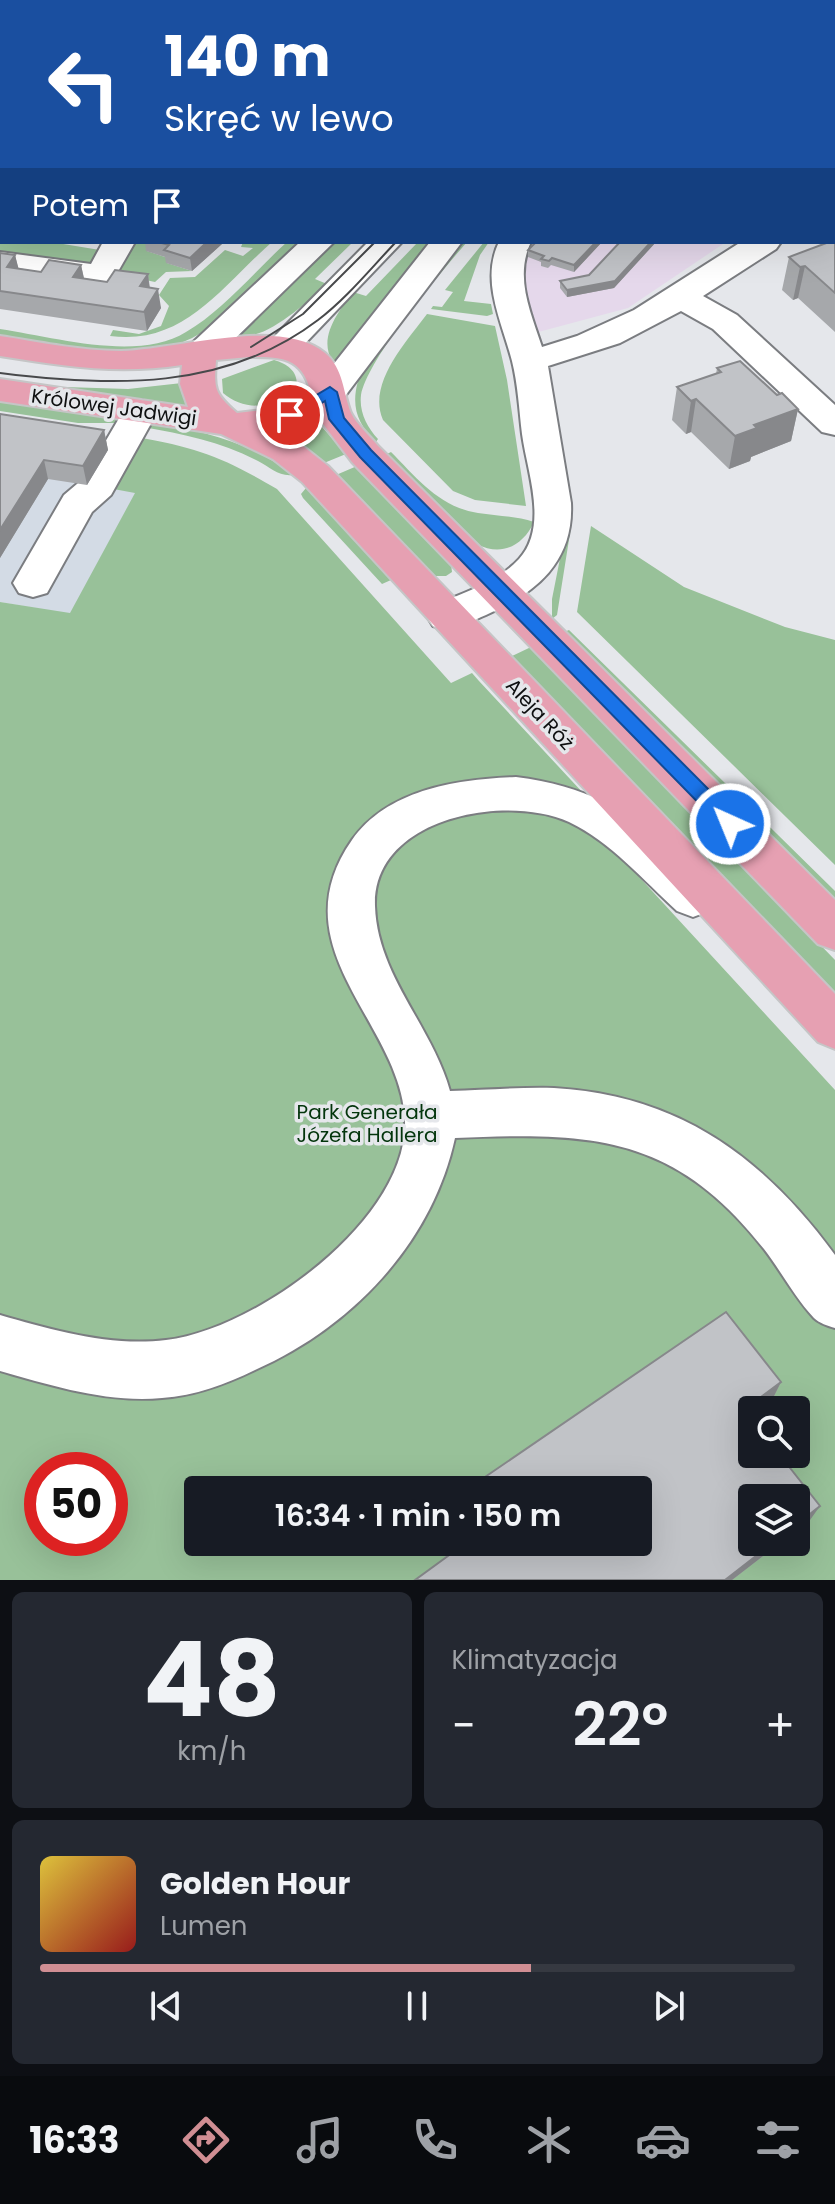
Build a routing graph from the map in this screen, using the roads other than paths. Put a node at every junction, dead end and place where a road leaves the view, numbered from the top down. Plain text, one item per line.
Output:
1 (316, 244) edge
2 (384, 244) edge
3 (444, 244) edge
4 (514, 244) edge
5 (762, 244) edge
6 (118, 245) edge
7 (0, 262) edge
8 (680, 297) junction
9 (0, 346) edge
10 (283, 347) junction
11 (200, 354) junction
12 (529, 360) junction
13 (0, 390) edge
14 (330, 392) junction
15 (140, 411) junction
16 (229, 424) junction
17 (835, 424) edge
18 (33, 583) dead end
19 (500, 590) junction
20 (447, 616) junction
21 (835, 930) edge
22 (835, 1027) edge
23 (430, 1115) junction
24 (835, 1301) edge
25 (0, 1343) edge

1 - 11 street
2 - 10 street
3 - 14 street
4 - 12 street
5 - 8 street
6 - 7 street
8 - 12 street
8 - 17 street
9 - 11 main road
10 - 11 main road
10 - 14 main road
11 - 16 main road
12 - 19 street
13 - 15 main road, Królowej Jadwigi
14 - 16 main road
14 - 19 main road
15 - 16 main road, Królowej Jadwigi
15 - 18 street
16 - 20 main road, Aleja Róż
19 - 20 street
19 - 21 main road
20 - 22 main road, Aleja Róż
22 - 23 street
23 - 24 street
23 - 25 street

